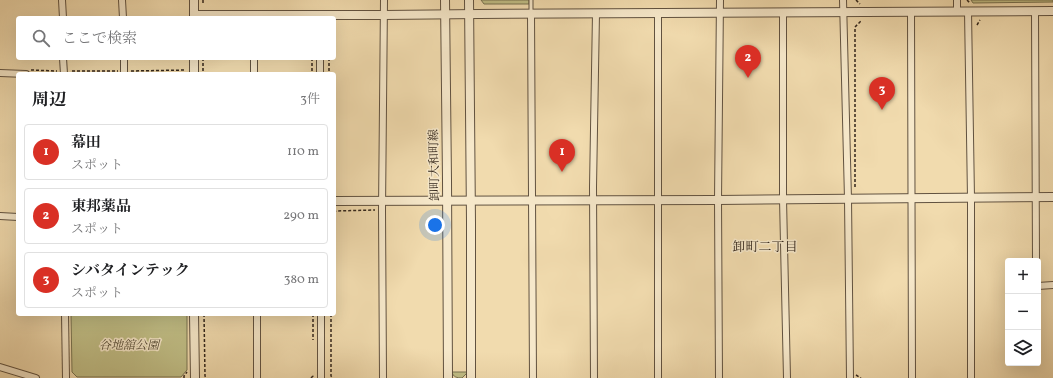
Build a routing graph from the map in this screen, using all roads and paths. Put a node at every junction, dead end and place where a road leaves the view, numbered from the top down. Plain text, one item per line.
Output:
1 (62, 0) edge
2 (122, 0) edge
3 (194, 0) edge
4 (203, 0) edge
5 (384, 0) edge
6 (445, 0) edge
7 (469, 0) edge
8 (531, 0) edge
9 (720, 0) edge
10 (843, 0) edge
11 (856, 0) edge
12 (957, 0) edge
13 (203, 5) dead end
14 (861, 5) dead end
15 (1053, 10) edge
16 (911, 11) junction
17 (957, 11) junction
18 (968, 11) junction
19 (1035, 11) junction
20 (720, 12) junction
21 (783, 12) junction
22 (843, 12) junction
23 (596, 13) junction
24 (658, 13) junction
25 (445, 14) junction
26 (469, 14) junction
27 (531, 14) junction
28 (384, 15) junction
29 (63, 16) edge
30 (123, 16) edge
31 (194, 16) edge
32 (253, 16) edge
33 (320, 16) edge
34 (63, 60) edge
35 (124, 60) edge
36 (194, 60) edge
37 (203, 60) edge
38 (254, 60) edge
39 (312, 60) edge
40 (320, 60) edge
41 (329, 60) edge
42 (186, 64) dead end
43 (131, 71) dead end
44 (0, 72) edge
45 (66, 72) edge
46 (122, 72) edge
47 (194, 72) edge
48 (203, 72) edge
49 (254, 72) edge
50 (312, 72) edge
51 (320, 72) edge
52 (329, 72) edge
53 (16, 73) edge
54 (1036, 197) junction
55 (1053, 197) edge
56 (911, 198) junction
57 (970, 198) junction
58 (783, 199) junction
59 (848, 199) junction
60 (447, 200) junction
61 (471, 200) junction
62 (532, 200) junction
63 (594, 200) junction
64 (658, 200) junction
65 (718, 200) junction
66 (336, 201) edge
67 (383, 201) junction
68 (378, 210) dead end
69 (336, 211) edge
70 (0, 216) edge
71 (16, 217) edge
72 (1036, 258) edge
73 (1053, 285) edge
74 (1041, 286) edge
75 (65, 316) edge
76 (194, 316) edge
77 (204, 316) edge
78 (257, 316) edge
79 (313, 316) edge
80 (321, 316) edge
81 (330, 316) edge
82 (313, 345) dead end
83 (0, 367) edge
84 (313, 368) dead end
85 (36, 378) edge
86 (66, 378) edge
87 (195, 378) edge
88 (206, 378) edge
89 (257, 378) edge
90 (311, 378) edge
91 (321, 378) edge
92 (333, 378) edge
93 (383, 378) edge
94 (448, 378) edge
95 (471, 378) edge
96 (533, 378) edge
97 (594, 378) edge
98 (658, 378) edge
99 (719, 378) edge
100 (787, 378) edge
101 (850, 378) edge
102 (912, 378) edge
103 (971, 378) edge

1 - 29 street
2 - 30 street
3 - 31 street
4 - 13 path
5 - 28 street
6 - 25 street, 卸町大和町線
7 - 26 street
8 - 27 lane
9 - 20 street
10 - 22 street
11 - 14 path
12 - 17 street
15 - 19 street
16 - 17 street
16 - 22 street
16 - 56 street
17 - 18 street
18 - 19 street
18 - 57 street
19 - 54 street
20 - 21 street
20 - 24 street
20 - 65 street
21 - 22 street
21 - 58 street
22 - 59 street
23 - 24 street
23 - 27 street
23 - 63 street
24 - 64 street
25 - 26 street
25 - 28 street
25 - 60 street, 卸町大和町線
26 - 27 street
26 - 61 street
27 - 62 street
28 - 33 street
28 - 67 street
31 - 32 street
32 - 33 street
34 - 45 street
35 - 46 street
36 - 47 street
37 - 48 path
38 - 49 street
39 - 50 path
40 - 51 street
41 - 52 path
42 - 43 path
44 - 53 street
54 - 55 street
54 - 57 street
54 - 72 street
56 - 57 street
56 - 59 street
56 - 102 street
57 - 103 street
58 - 59 street
58 - 65 street
58 - 100 street
59 - 101 street
60 - 61 street
60 - 67 street
60 - 94 street, 卸町大和町線
61 - 62 street
61 - 95 street
62 - 63 street
62 - 96 street
63 - 64 street
63 - 97 street
64 - 65 street
64 - 98 street
65 - 99 street
66 - 67 street
67 - 93 street
68 - 69 path
70 - 71 street
73 - 74 street
75 - 86 street
76 - 87 street
77 - 88 path
78 - 89 street
79 - 82 path
80 - 91 street
81 - 92 path
83 - 85 street
84 - 90 path

